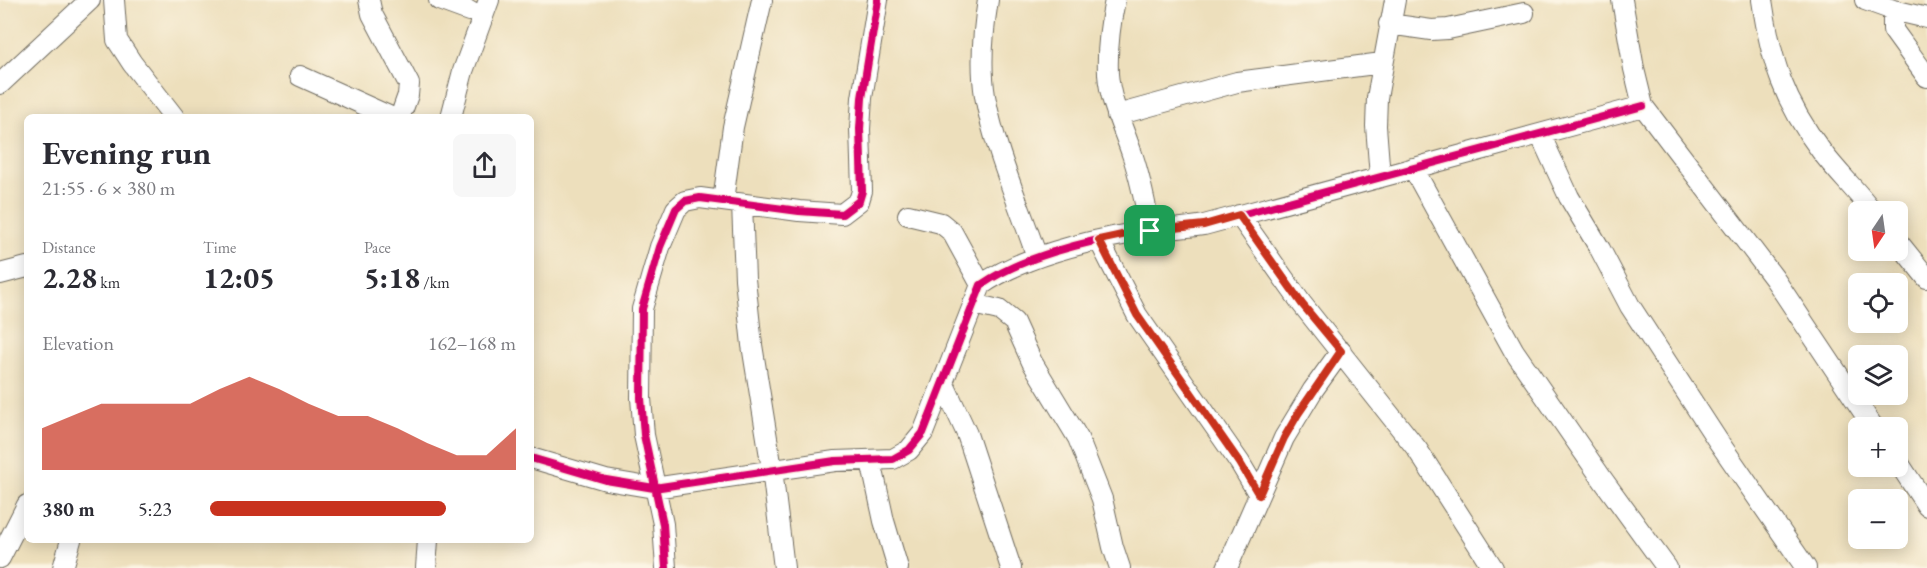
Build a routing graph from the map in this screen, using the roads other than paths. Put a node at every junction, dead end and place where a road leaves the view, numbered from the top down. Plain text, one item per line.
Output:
1 (90, 0) edge
2 (114, 0) edge
3 (369, 0) edge
4 (439, 0) edge
5 (489, 0) edge
6 (762, 0) edge
7 (878, 0) edge
8 (988, 0) edge
9 (1115, 0) edge
10 (1395, 0) edge
11 (1622, 0) edge
12 (1762, 0) edge
13 (1879, 4) edge
14 (469, 10) dead end
15 (1524, 13) dead end
16 (1927, 18) edge
17 (1389, 24) junction
18 (1382, 63) junction
19 (300, 76) dead end
20 (1927, 77) edge
21 (0, 84) edge
22 (1643, 106) junction
23 (397, 113) edge
24 (172, 114) edge
25 (452, 114) edge
26 (1117, 115) junction
27 (1540, 134) junction
28 (1413, 168) junction
29 (1380, 177) junction
30 (723, 201) junction
31 (1864, 201) edge
32 (742, 204) junction
33 (908, 215) dead end
34 (1239, 215) junction
35 (1150, 231) junction
36 (1099, 240) junction
37 (1908, 254) edge
38 (1037, 257) junction
39 (24, 268) edge
40 (0, 274) edge
41 (1927, 278) edge
42 (981, 285) junction
43 (973, 303) junction
44 (1341, 351) junction
45 (943, 382) junction
46 (1867, 417) edge
47 (534, 459) edge
48 (871, 461) junction
49 (772, 469) junction
50 (1908, 477) edge
51 (654, 488) junction
52 (1259, 495) junction
53 (1927, 506) edge
54 (24, 511) edge
55 (70, 543) edge
56 (428, 543) edge
57 (0, 558) edge
58 (1492, 567) edge
59 (63, 568) edge
60 (426, 568) edge
61 (666, 568) edge
62 (784, 568) edge
63 (898, 568) edge
64 (1011, 568) edge
65 (1120, 568) edge
66 (1227, 568) edge
67 (1667, 568) edge
68 (1806, 568) edge

1 - 21 street
2 - 24 street
3 - 23 street
4 - 14 street
5 - 25 street
6 - 30 street
7 - 32 street
8 - 38 street
9 - 26 street
10 - 17 street
11 - 22 street
12 - 31 street
13 - 16 street
13 - 20 street
15 - 17 street
17 - 18 street
18 - 26 street
18 - 29 street
19 - 23 street
22 - 27 street
22 - 46 street
26 - 35 street
27 - 28 street
27 - 68 street
28 - 29 street
28 - 67 street
29 - 34 street
30 - 32 street
30 - 51 street
32 - 49 street
33 - 42 street
34 - 35 street
34 - 44 street
35 - 36 street
36 - 38 street
36 - 52 street
37 - 41 street
38 - 42 street
39 - 40 street
42 - 43 street
43 - 45 street
43 - 65 street
44 - 52 street
44 - 58 street
45 - 48 street
45 - 64 street
47 - 51 street
48 - 49 street
48 - 63 street
49 - 51 street
49 - 62 street
50 - 53 street
51 - 61 street
52 - 66 street
54 - 57 street
55 - 59 street
56 - 60 street

